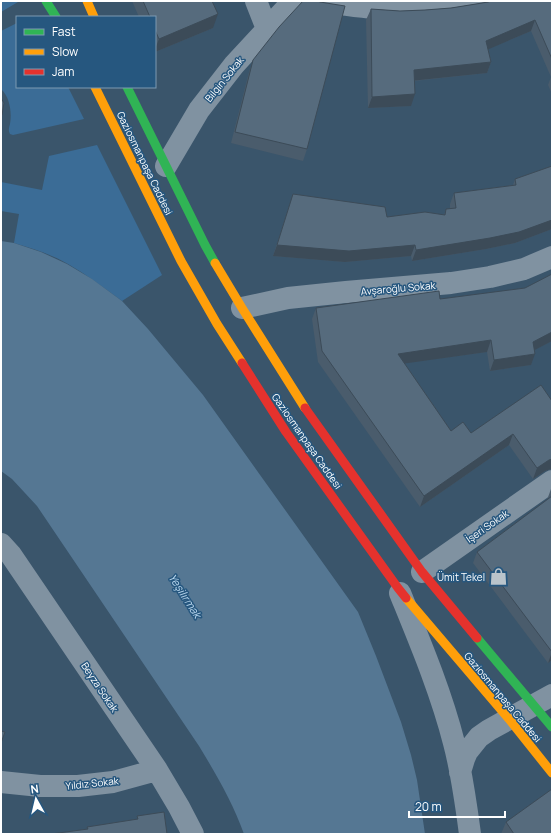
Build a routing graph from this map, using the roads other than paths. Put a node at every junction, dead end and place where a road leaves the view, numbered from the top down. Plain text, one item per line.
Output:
1 (46, 1) edge
2 (87, 1) edge
3 (256, 1) edge
4 (293, 1) edge
5 (317, 1) edge
6 (482, 1) edge
7 (55, 16) edge
8 (94, 16) edge
9 (267, 29) junction
10 (95, 88) edge
11 (127, 88) edge
12 (166, 166) junction
13 (552, 258) edge
14 (242, 308) junction
15 (552, 481) edge
16 (4, 552) edge
17 (422, 572) junction
18 (398, 588) junction
19 (543, 700) edge
20 (509, 719) junction
21 (552, 727) edge
22 (157, 770) junction
23 (460, 772) junction
24 (552, 773) edge
25 (1, 782) edge
26 (193, 834) edge
27 (470, 834) edge

1 - 7 main road
2 - 8 main road
3 - 9 street
4 - 9 street, Bilgin Sokak
5 - 6 street
9 - 12 street, Bilgin Sokak
10 - 18 main road, Gaziosmanpaşa Caddesi
11 - 12 main road, Gaziosmanpaşa Caddesi
12 - 14 main road, Gaziosmanpaşa Caddesi
13 - 14 street, Avşaroğlu Sokak
14 - 17 main road, Gaziosmanpaşa Caddesi
15 - 17 street, İşeri Sokak
16 - 22 street, Beyza Sokak
17 - 19 main road, Gaziosmanpaşa Caddesi
18 - 20 main road, Gaziosmanpaşa Caddesi
18 - 23 street
19 - 20 street
19 - 21 main road, Gaziosmanpaşa Caddesi
20 - 23 street
20 - 24 main road, Gaziosmanpaşa Caddesi
22 - 25 street, Yıldız Sokak
22 - 26 street, Beyza Sokak
23 - 27 street

